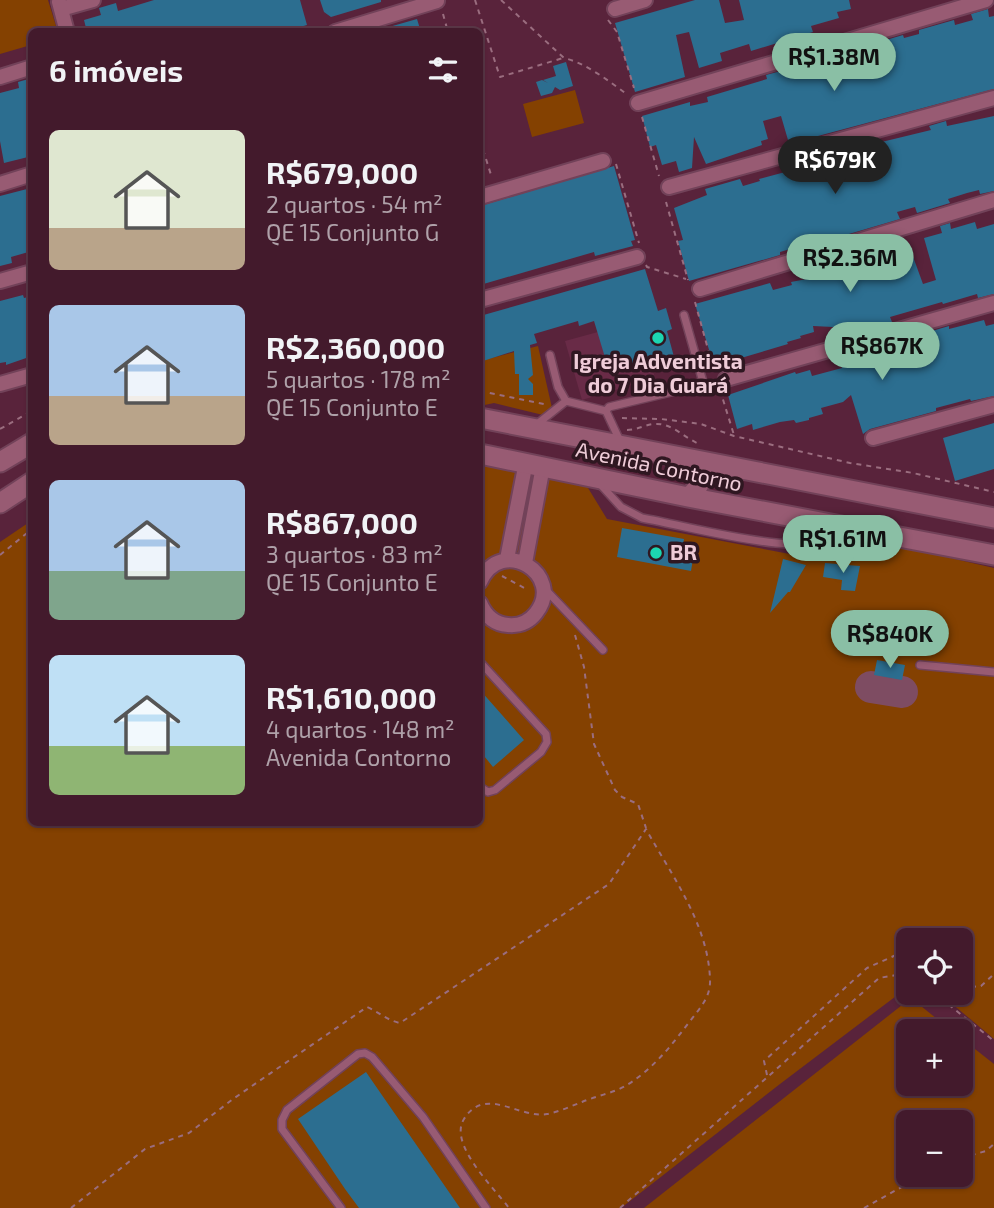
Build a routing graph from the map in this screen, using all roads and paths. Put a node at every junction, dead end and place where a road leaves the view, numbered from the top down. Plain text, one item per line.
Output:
1 (93, 0) edge
2 (475, 0) edge
3 (502, 0) edge
4 (645, 0) edge
5 (986, 0) edge
6 (60, 5) edge
7 (440, 6) edge
8 (610, 11) joint
9 (66, 28) edge
10 (351, 28) edge
11 (447, 28) edge
12 (564, 58) junction
13 (28, 68) edge
14 (0, 76) edge
15 (994, 99) edge
16 (638, 103) junction
17 (483, 151) edge
18 (608, 158) joint
19 (28, 175) edge
20 (0, 184) edge
21 (496, 184) dead end
22 (666, 191) junction
23 (483, 196) edge
24 (994, 200) edge
25 (640, 254) junction
26 (28, 273) edge
27 (688, 279) junction
28 (0, 281) edge
29 (695, 292) junction
30 (483, 299) edge
31 (994, 303) edge
32 (684, 315) dead end
33 (550, 355) dead end
34 (28, 376) edge
35 (721, 382) junction
36 (0, 384) edge
37 (483, 392) edge
38 (566, 401) junction
39 (994, 405) edge
40 (558, 407) junction
41 (28, 413) edge
42 (607, 415) junction
43 (483, 419) edge
44 (532, 428) junction
45 (0, 429) edge
46 (734, 436) junction
47 (873, 438) dead end
48 (28, 445) edge
49 (622, 445) junction
50 (483, 455) edge
51 (695, 460) junction
52 (0, 462) edge
53 (534, 464) junction
54 (592, 476) junction
55 (28, 485) edge
56 (994, 492) edge
57 (688, 497) junction
58 (0, 503) edge
59 (994, 518) edge
60 (28, 532) edge
61 (878, 533) junction
62 (0, 555) edge
63 (994, 555) edge
64 (507, 559) junction
65 (525, 563) junction
66 (490, 567) junction
67 (483, 578) edge
68 (543, 593) junction
69 (483, 613) edge
70 (574, 634) dead end
71 (603, 650) dead end
72 (920, 665) dead end
73 (483, 666) edge
74 (994, 672) edge
75 (483, 789) edge
76 (646, 829) junction
77 (896, 955) edge
78 (994, 974) edge
79 (896, 975) edge
80 (973, 987) edge
81 (949, 1005) edge
82 (994, 1041) edge
83 (767, 1077) junction
84 (994, 1144) edge
85 (973, 1154) edge
86 (902, 1187) edge
87 (71, 1208) edge
88 (341, 1208) edge
89 (486, 1208) edge
90 (509, 1208) edge
91 (620, 1208) edge
92 (864, 1208) edge

1 - 6 street
2 - 12 path
3 - 12 path
4 - 8 street
5 - 16 street
6 - 9 street
7 - 10 street
7 - 11 path
8 - 16 path
12 - 16 path
13 - 14 street
15 - 22 street
16 - 22 path
17 - 21 path
18 - 23 street
18 - 25 path
19 - 20 street
22 - 27 path
24 - 29 street
25 - 27 path
25 - 30 street
26 - 28 street
27 - 29 path
29 - 35 path
31 - 35 street
32 - 42 lane
33 - 38 lane
34 - 36 street
35 - 46 path
37 - 40 path
38 - 40 lane
38 - 42 lane
39 - 47 street
40 - 44 lane
41 - 45 path
42 - 46 path
42 - 49 lane
43 - 44 main road, Avenida Contorno
44 - 49 main road, Avenida Contorno
46 - 56 path
48 - 52 main road
49 - 51 main road, Avenida Contorno
50 - 53 main road, Avenida Contorno
51 - 57 main road
51 - 59 main road, Avenida Contorno
53 - 54 main road, Avenida Contorno
53 - 64 street
53 - 65 street
54 - 57 main road, Avenida Contorno
54 - 61 lane
55 - 58 main road
57 - 61 main road, Avenida Contorno
60 - 62 path
61 - 63 main road, Avenida Contorno
64 - 65 street
64 - 66 street
65 - 68 street
66 - 67 street
66 - 68 path
68 - 69 street
68 - 71 lane
70 - 76 path
72 - 74 lane
73 - 75 lane
76 - 87 path
76 - 90 path
77 - 83 path
78 - 80 path
79 - 83 path
81 - 82 path
83 - 91 path
84 - 85 path
86 - 92 path
88 - 89 lane

